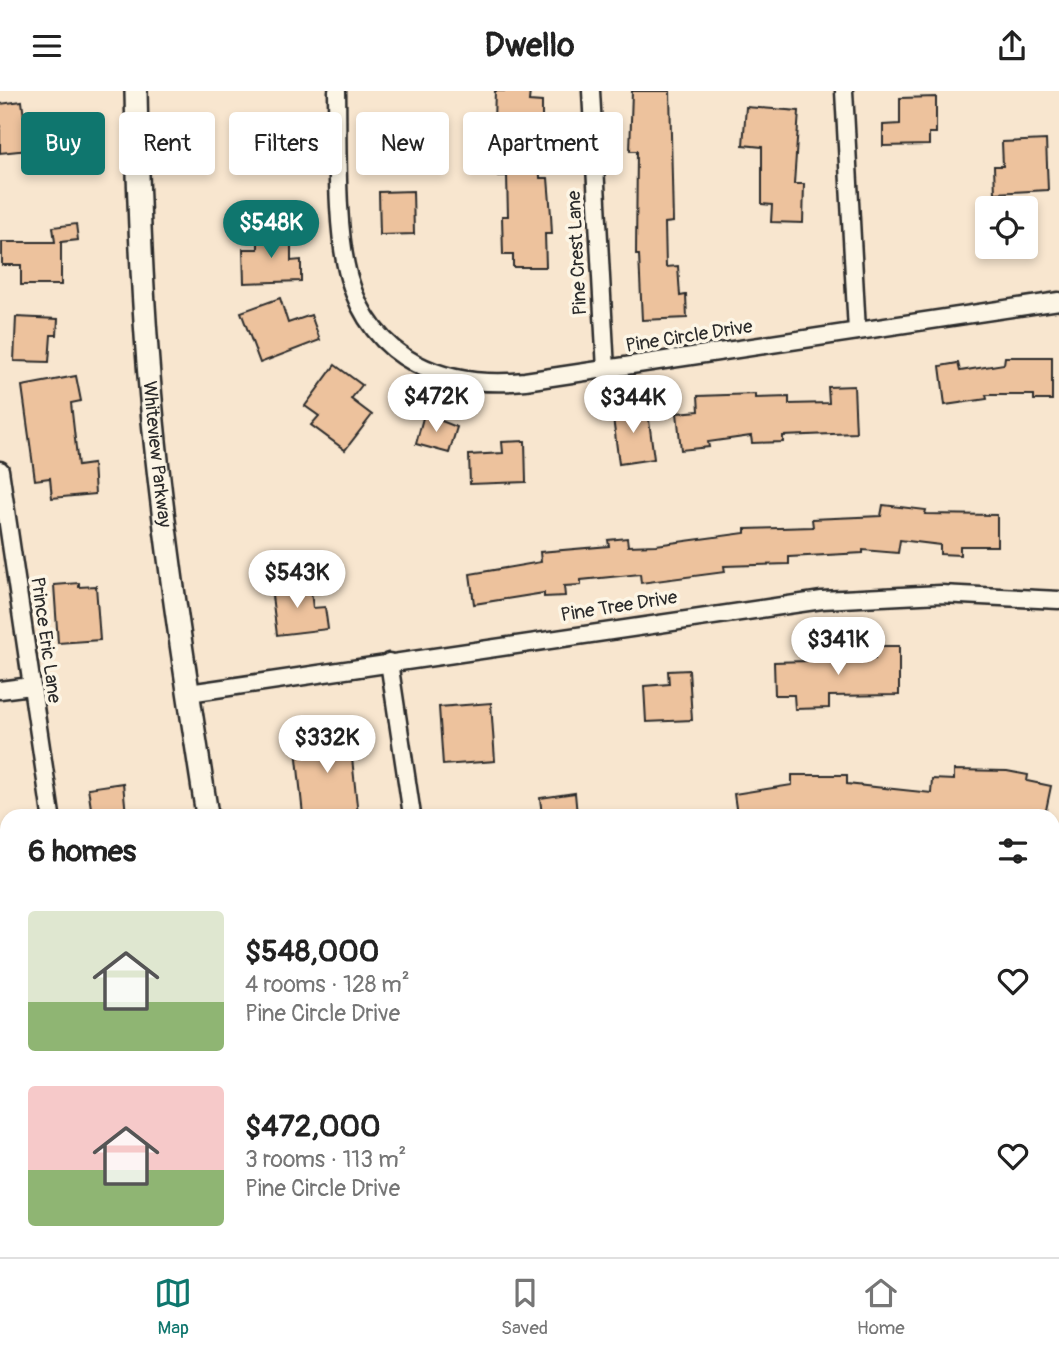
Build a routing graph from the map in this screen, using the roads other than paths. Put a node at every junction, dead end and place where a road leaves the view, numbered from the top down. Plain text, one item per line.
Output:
1 (136, 91) edge
2 (337, 91) edge
3 (591, 91) edge
4 (844, 91) edge
5 (1059, 300) edge
6 (857, 331) junction
7 (606, 370) junction
8 (0, 470) edge
9 (1059, 600) edge
10 (389, 662) junction
11 (31, 686) junction
12 (0, 690) edge
13 (189, 693) junction
14 (50, 809) edge
15 (205, 809) edge
16 (411, 809) edge

1 - 13 street, Whiteview Parkway
2 - 7 street, Pine Circle Drive
3 - 7 street, Pine Crest Lane
4 - 6 street
5 - 6 street, Pine Circle Drive
6 - 7 street, Pine Circle Drive
8 - 11 street, Prince Eric Lane
9 - 10 street, Pine Tree Drive
10 - 13 street, Pine Tree Drive
10 - 16 street
11 - 12 street
11 - 14 street, Prince Eric Lane
13 - 15 street, Whiteview Parkway

